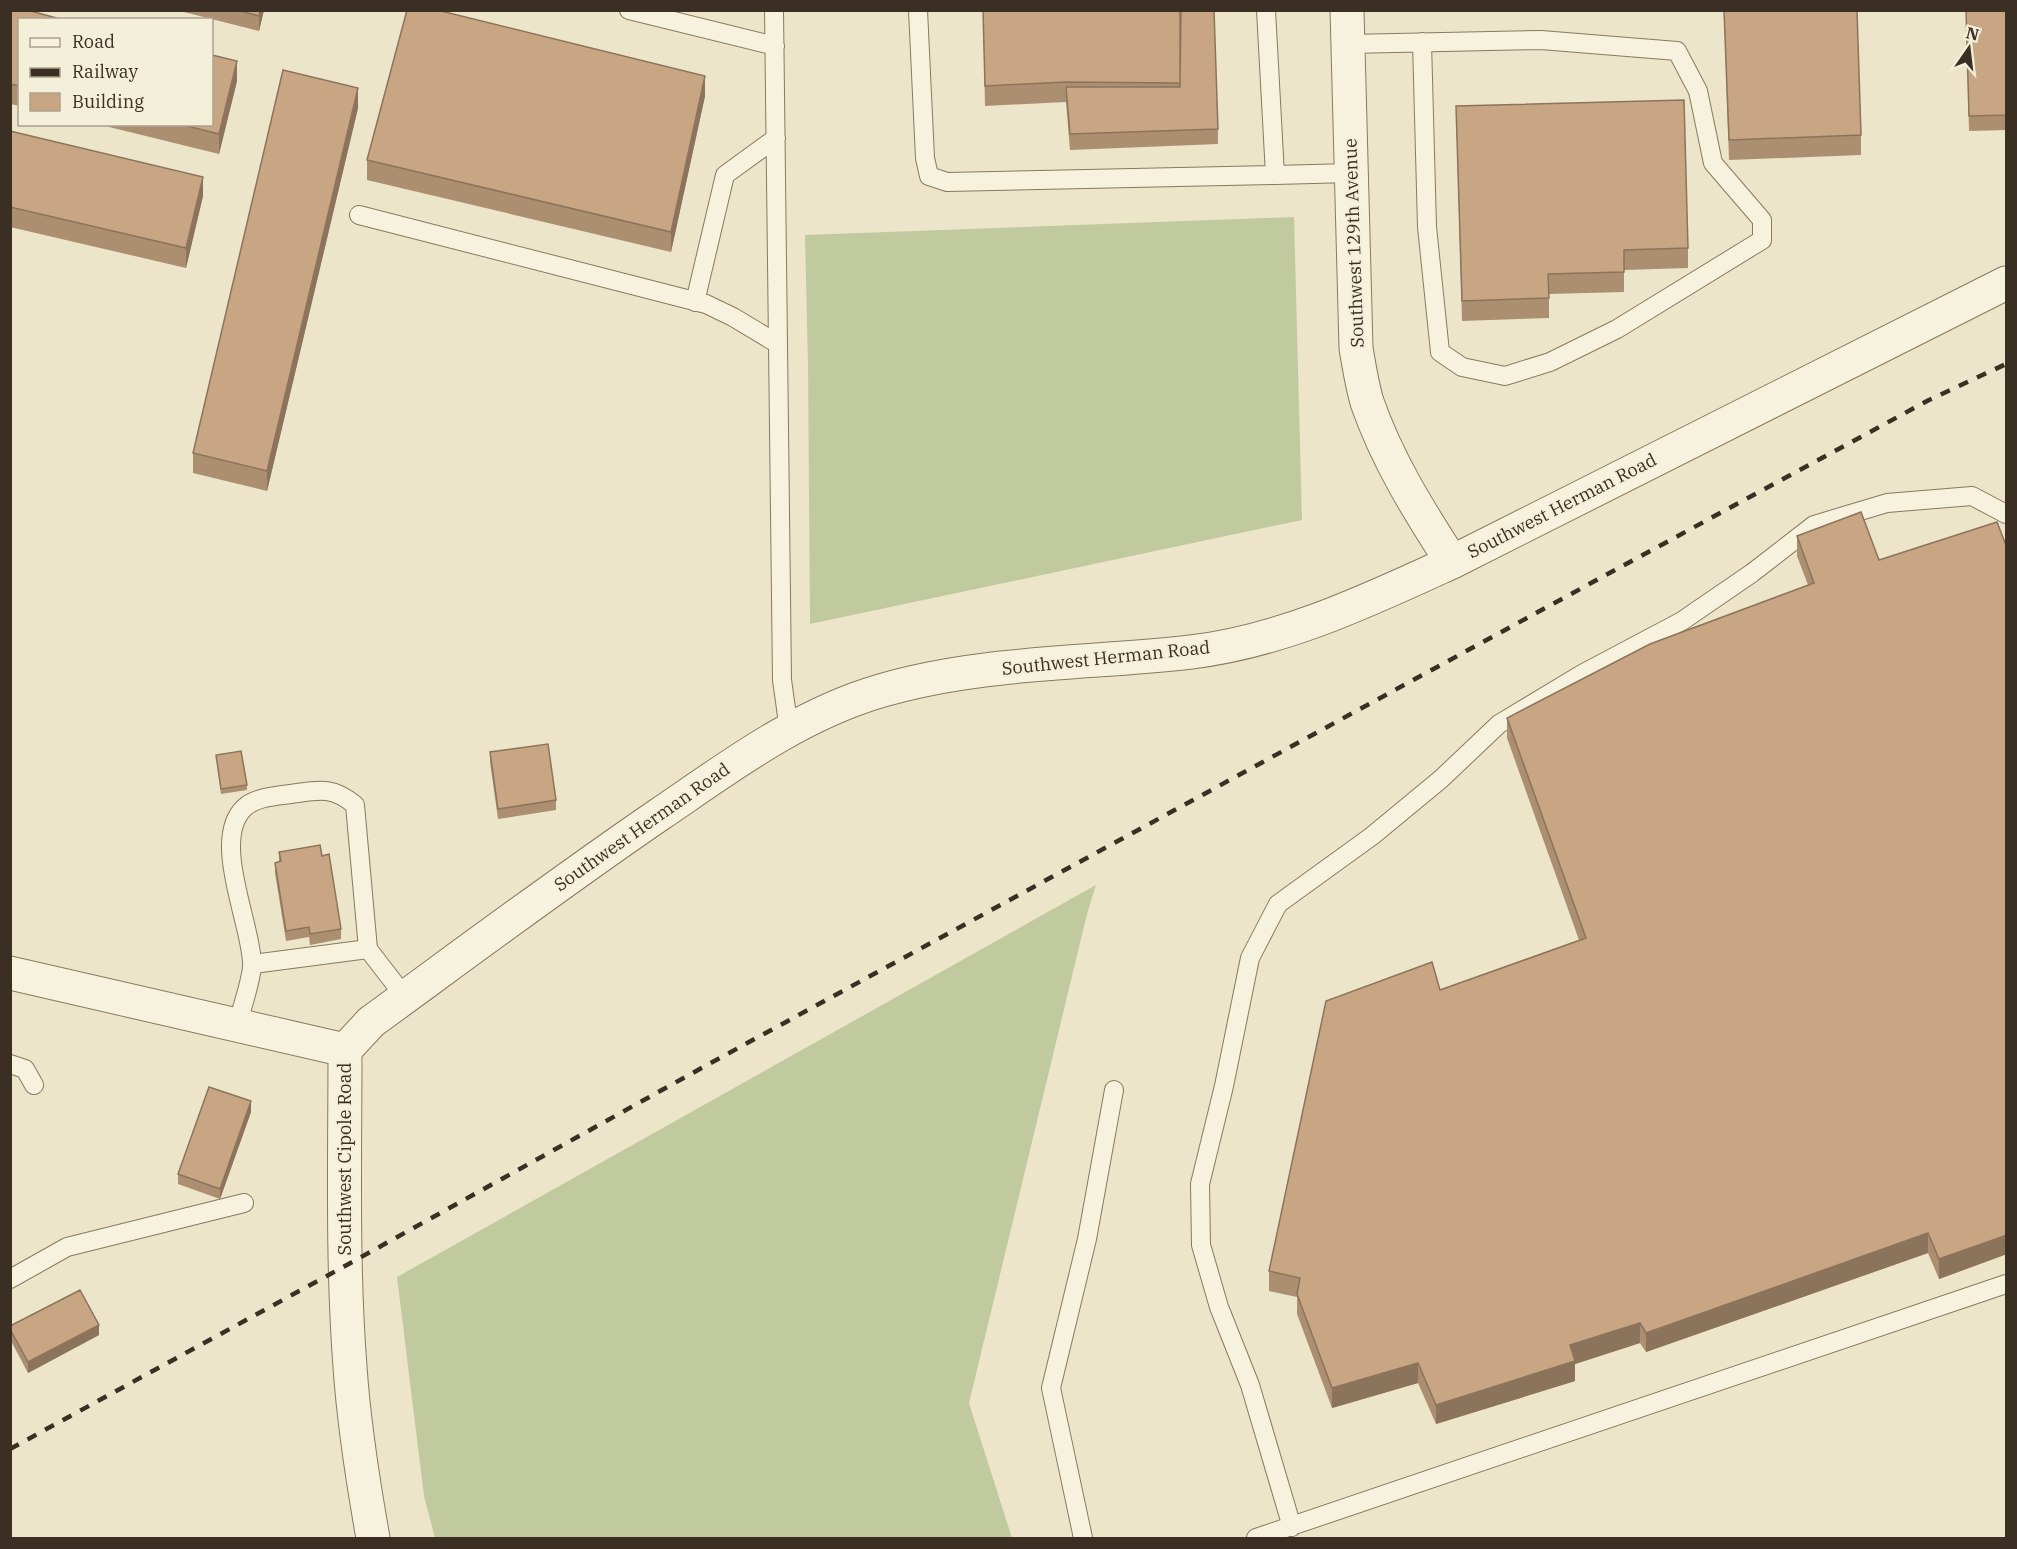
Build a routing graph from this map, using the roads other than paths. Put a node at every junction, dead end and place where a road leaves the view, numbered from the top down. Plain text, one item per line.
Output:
1 (629, 10) edge
2 (774, 10) edge
3 (918, 10) edge
4 (1266, 10) edge
5 (1347, 10) edge
6 (1422, 42) junction
7 (1348, 44) junction
8 (775, 46) junction
9 (776, 138) junction
10 (1351, 173) junction
11 (1275, 175) junction
12 (358, 215) dead end
13 (2007, 283) edge
14 (695, 302) junction
15 (778, 344) junction
16 (2007, 514) edge
17 (1452, 562) junction
18 (789, 730) junction
19 (368, 949) junction
20 (253, 964) junction
21 (10, 973) edge
22 (405, 997) junction
23 (237, 1025) junction
24 (345, 1050) junction
25 (10, 1064) edge
26 (34, 1085) dead end
27 (1114, 1090) dead end
28 (244, 1203) dead end
29 (10, 1279) edge
30 (2007, 1284) edge
31 (1292, 1527) junction
32 (373, 1539) edge
33 (1083, 1539) edge
34 (1256, 1539) edge

1 - 8 lane
2 - 8 lane
3 - 11 lane
4 - 11 lane
5 - 7 street, Southwest 129th Avenue
6 - 6 lane
6 - 7 lane
7 - 10 street, Southwest 129th Avenue
8 - 9 lane
9 - 14 lane
9 - 15 lane
10 - 11 lane
10 - 17 street, Southwest 129th Avenue
12 - 14 lane
13 - 17 street, Southwest Herman Road
14 - 15 lane
15 - 18 lane
16 - 31 lane
17 - 18 street, Southwest Herman Road
18 - 22 street, Southwest Herman Road
19 - 20 lane
19 - 20 lane
19 - 22 lane
20 - 23 lane
21 - 23 street, Southwest Cipole Road
22 - 24 street, Southwest Herman Road
23 - 24 street, Southwest Cipole Road
24 - 32 street, Southwest Cipole Road
25 - 26 lane
27 - 33 lane
28 - 29 lane
30 - 31 lane
31 - 34 lane

